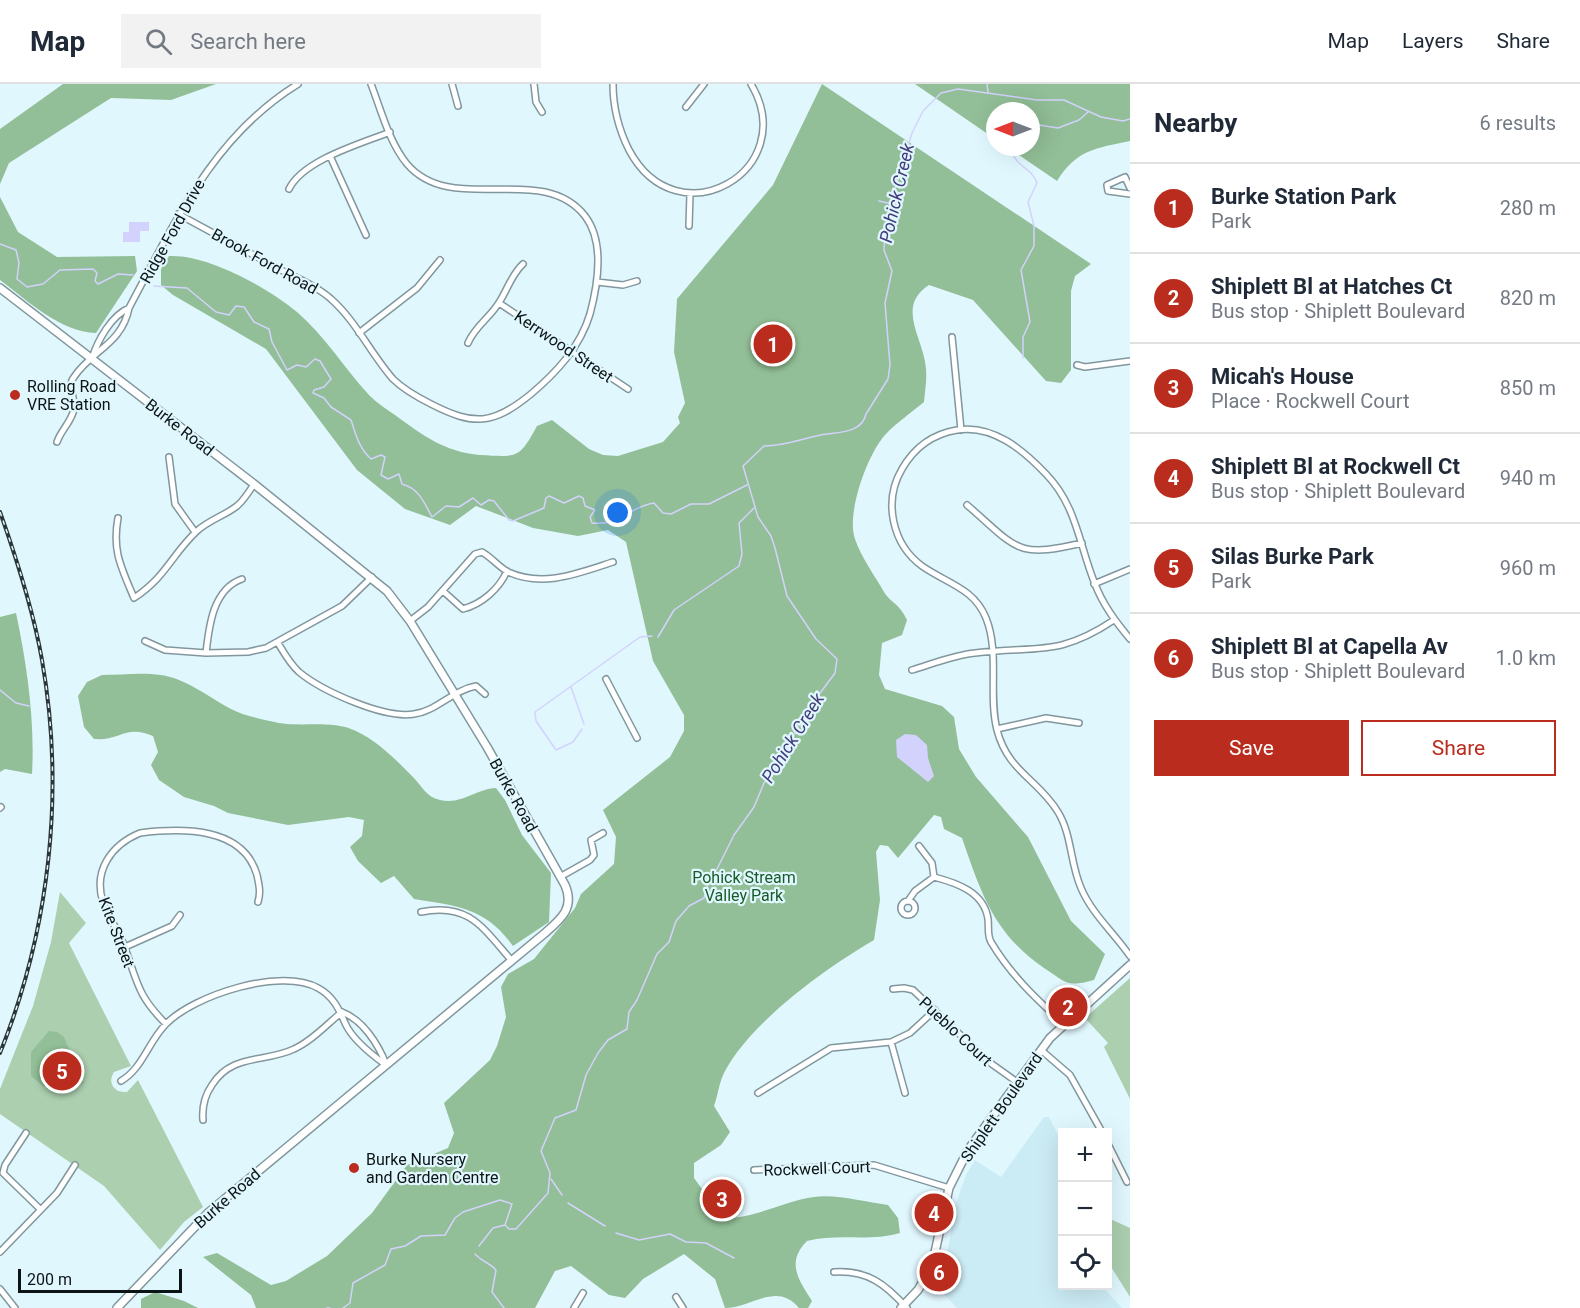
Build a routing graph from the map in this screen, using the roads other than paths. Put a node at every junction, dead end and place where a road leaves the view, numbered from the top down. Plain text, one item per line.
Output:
1 (298, 84) edge
2 (371, 84) edge
3 (453, 84) edge
4 (534, 84) edge
5 (613, 84) edge
6 (704, 84) edge
7 (751, 84) edge
8 (458, 106) dead end
9 (686, 107) dead end
10 (542, 112) dead end
11 (390, 132) junction
12 (330, 156) junction
13 (1130, 188) edge
14 (289, 189) dead end
15 (690, 194) junction
16 (1130, 194) edge
17 (178, 214) junction
18 (689, 226) dead end
19 (366, 236) dead end
20 (440, 260) dead end
21 (523, 264) dead end
22 (638, 281) dead end
23 (597, 282) junction
24 (0, 288) edge
25 (499, 303) junction
26 (129, 308) junction
27 (358, 333) junction
28 (952, 337) dead end
29 (468, 343) dead end
30 (572, 351) junction
31 (92, 359) junction
32 (1130, 361) edge
33 (1077, 365) dead end
34 (628, 389) dead end
35 (961, 430) junction
36 (57, 442) dead end
37 (169, 457) dead end
38 (254, 484) junction
39 (967, 505) dead end
40 (117, 518) dead end
41 (195, 532) junction
42 (1082, 543) junction
43 (613, 562) dead end
44 (1130, 569) edge
45 (507, 571) junction
46 (372, 577) junction
47 (242, 579) dead end
48 (1094, 584) junction
49 (443, 591) junction
50 (1113, 620) junction
51 (410, 621) junction
52 (1130, 639) edge
53 (145, 641) dead end
54 (278, 643) junction
55 (993, 652) junction
56 (206, 653) junction
57 (912, 670) dead end
58 (606, 679) dead end
59 (485, 694) dead end
60 (455, 695) junction
61 (1080, 723) dead end
62 (997, 729) junction
63 (637, 738) dead end
64 (603, 833) dead end
65 (919, 846) dead end
66 (560, 877) junction
67 (934, 877) junction
68 (908, 901) dead end
69 (258, 902) dead end
70 (421, 912) dead end
71 (180, 915) dead end
72 (125, 947) junction
73 (1130, 956) edge
74 (512, 961) junction
75 (1130, 965) edge
76 (893, 989) dead end
77 (935, 1010) junction
78 (342, 1012) junction
79 (166, 1024) junction
80 (1064, 1024) junction
81 (891, 1042) junction
82 (1041, 1050) junction
83 (386, 1065) junction
84 (121, 1081) dead end
85 (1017, 1082) junction
86 (758, 1093) dead end
87 (905, 1093) dead end
88 (203, 1120) dead end
89 (1100, 1128) edge
90 (26, 1133) dead end
91 (1112, 1154) edge
92 (75, 1165) dead end
93 (754, 1170) dead end
94 (1127, 1182) dead end
95 (949, 1188) junction
96 (40, 1209) junction
97 (0, 1252) edge
98 (834, 1272) dead end
99 (0, 1289) edge
100 (583, 1293) dead end
101 (676, 1297) dead end
102 (904, 1307) edge
103 (15, 1308) edge
104 (117, 1308) edge
105 (574, 1308) edge
106 (683, 1308) edge

1 - 17 street, Ridge Ford Drive
2 - 11 street, Brook Ford Road
3 - 8 street
4 - 10 street
5 - 15 street
6 - 9 street
7 - 15 street
11 - 12 street
11 - 23 street, Brook Ford Road
12 - 14 street
12 - 19 street
13 - 16 street
15 - 18 street
17 - 26 street, Ridge Ford Drive
17 - 27 street, Brook Ford Road
20 - 27 street
21 - 25 street
22 - 23 street
23 - 30 street, Brook Ford Road
24 - 31 street, Burke Road
25 - 29 street
25 - 30 street, Kerrwood Street
26 - 31 street, Ridge Ford Drive
26 - 31 street, Ridge Ford Drive
27 - 30 street, Brook Ford Road
28 - 35 street
30 - 34 street, Kerrwood Street
31 - 36 street
31 - 38 street, Burke Road
32 - 33 street
35 - 42 street
35 - 55 street
37 - 41 street
38 - 41 street
38 - 46 street, Burke Road
39 - 42 street
40 - 41 street
42 - 48 street
43 - 45 street
44 - 48 street
45 - 49 street
45 - 49 street
46 - 51 street, Burke Road
46 - 54 street
47 - 56 street
48 - 50 street
49 - 51 street
50 - 52 street
50 - 55 street
51 - 60 street, Burke Road
53 - 56 street
54 - 56 street
54 - 60 street
55 - 57 street
55 - 62 street
58 - 63 street
59 - 60 street
60 - 66 street, Burke Road
61 - 62 street
62 - 73 street
64 - 66 street
65 - 67 street
66 - 74 street, Burke Road
67 - 68 street
67 - 80 street
69 - 72 street, Kite Street
70 - 74 street
71 - 72 street
72 - 79 street, Kite Street
74 - 83 street, Burke Road
75 - 80 street, Shiplett Boulevard
76 - 77 street, Pueblo Court
77 - 81 street
77 - 85 street, Pueblo Court
78 - 79 street
78 - 83 street
78 - 83 street
78 - 88 street
79 - 84 street
80 - 82 street, Shiplett Boulevard
81 - 86 street
81 - 87 street
82 - 85 street, Shiplett Boulevard
82 - 89 street
83 - 104 street, Burke Road
85 - 95 street, Shiplett Boulevard
90 - 96 street
91 - 94 street
92 - 96 street
93 - 95 street, Rockwell Court
95 - 102 street, Shiplett Boulevard
96 - 97 street
98 - 102 street
99 - 103 street
100 - 105 street
101 - 106 street

